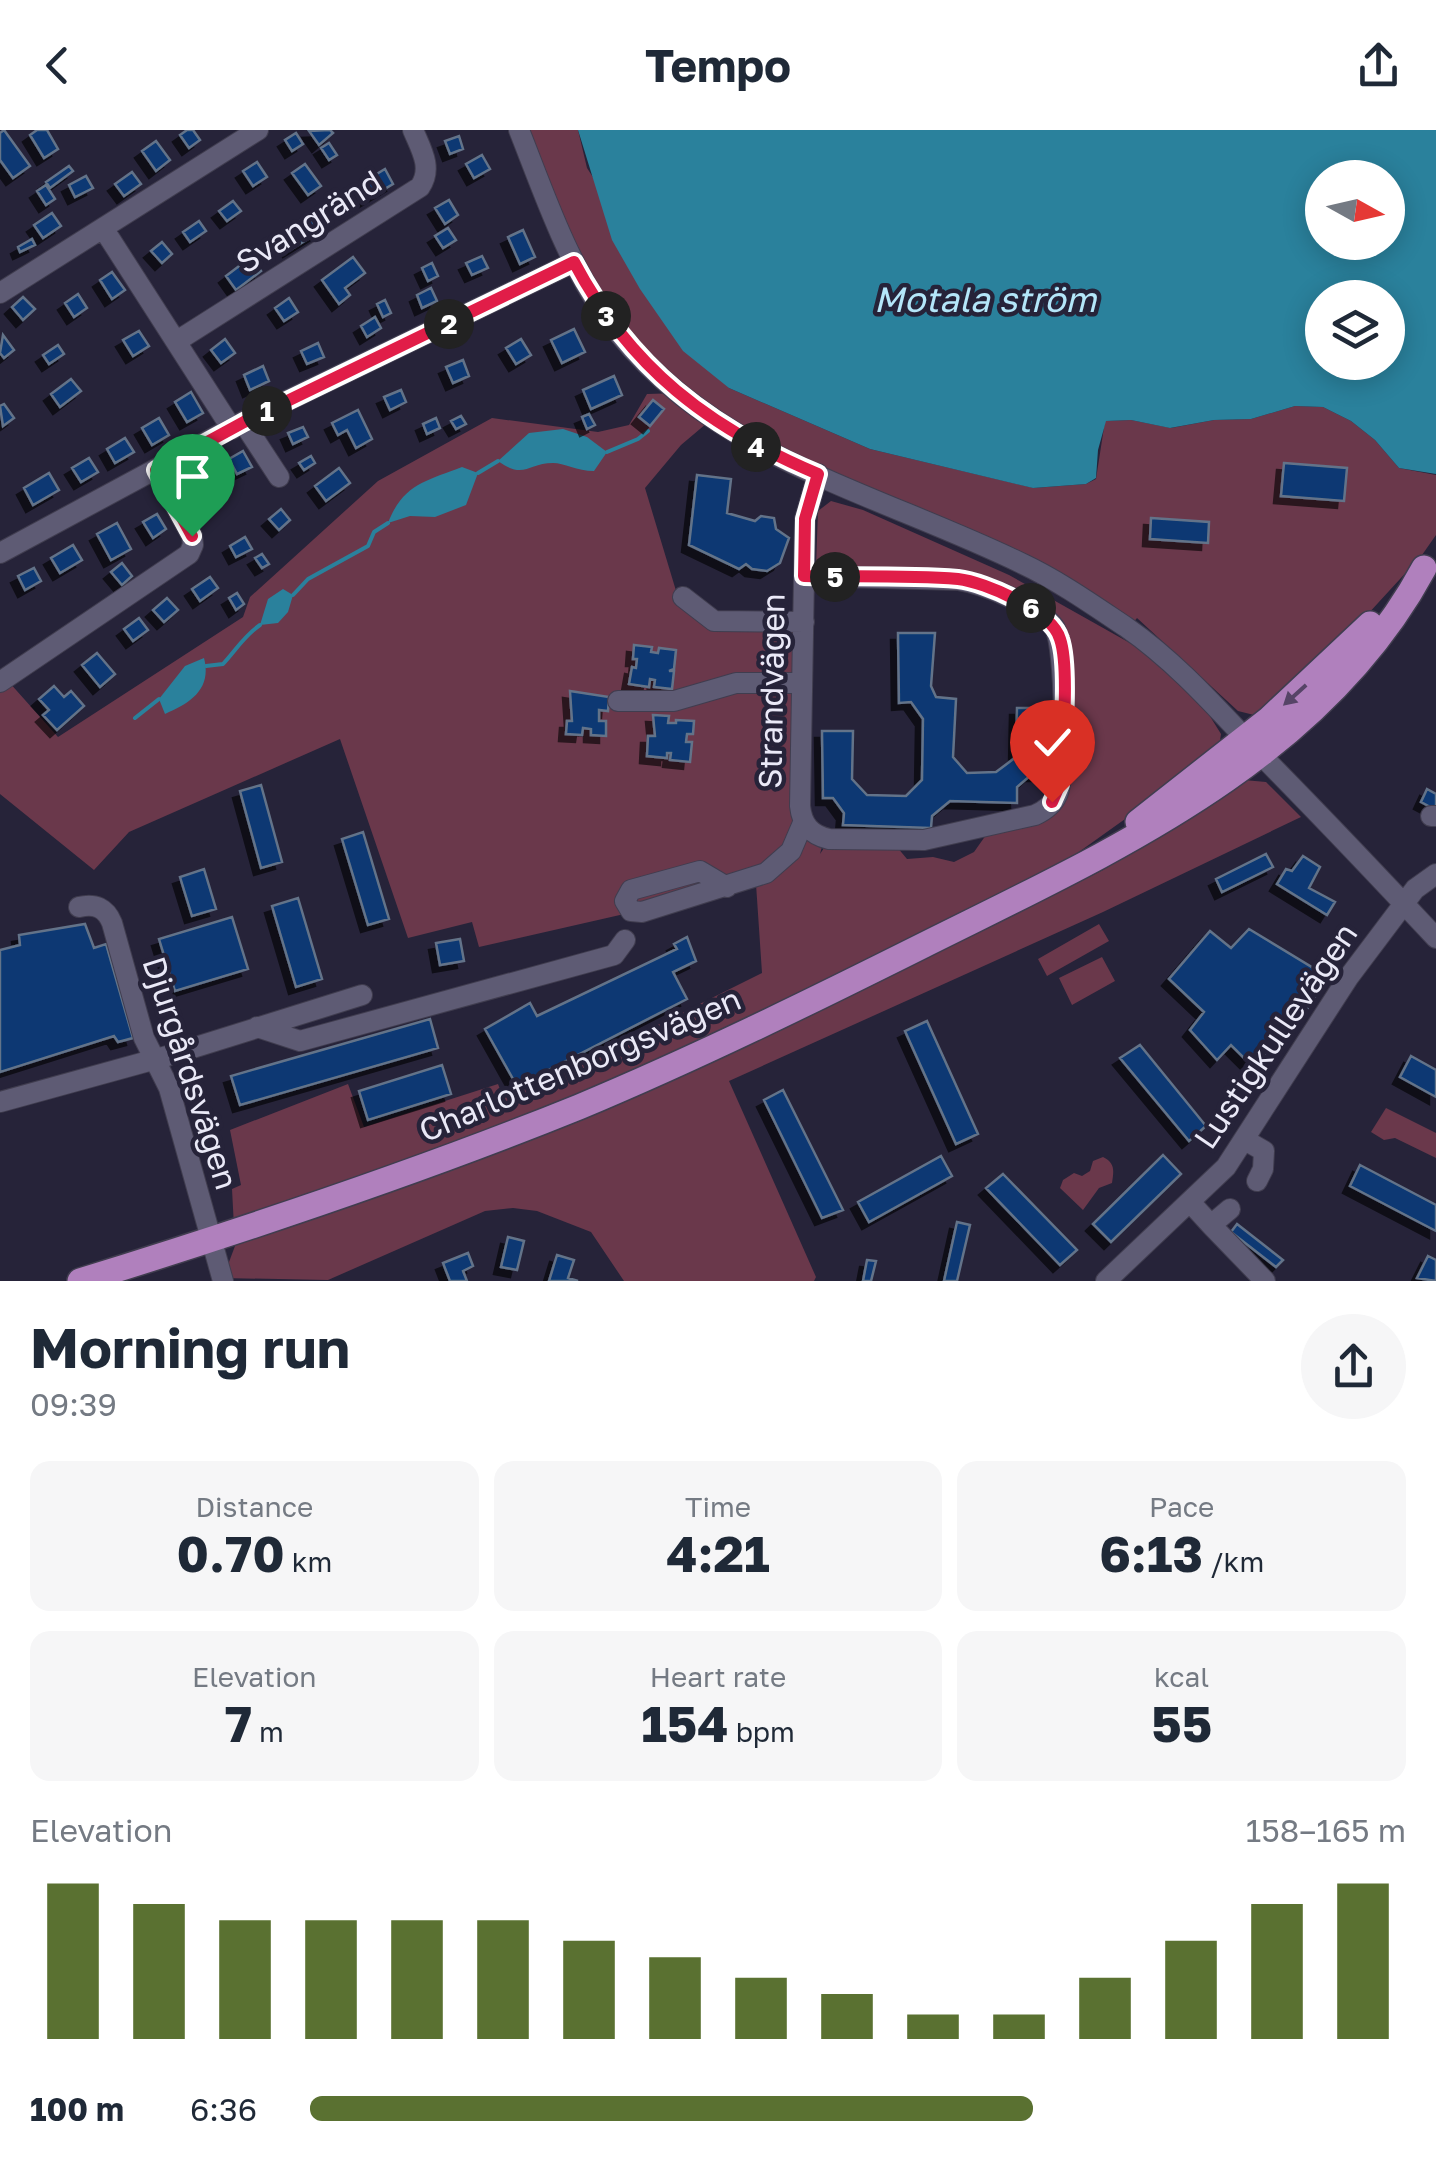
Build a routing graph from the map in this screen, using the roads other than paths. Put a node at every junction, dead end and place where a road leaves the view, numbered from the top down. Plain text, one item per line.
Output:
1 (258, 130) edge
2 (413, 130) edge
3 (519, 130) edge
4 (104, 228) junction
5 (574, 262) junction
6 (0, 293) edge
7 (177, 342) junction
8 (238, 425) junction
9 (156, 470) junction
10 (818, 474) junction
11 (279, 477) dead end
12 (0, 553) edge
13 (1430, 560) edge
14 (804, 576) junction
15 (683, 597) dead end
16 (804, 622) junction
17 (2, 682) edge
18 (802, 683) junction
19 (618, 701) dead end
20 (1253, 746) junction
21 (803, 823) junction
22 (1436, 874) edge
23 (726, 887) dead end
24 (1404, 903) junction
25 (79, 907) dead end
26 (1436, 938) edge
27 (626, 940) dead end
28 (362, 995) dead end
29 (257, 1027) junction
30 (154, 1059) junction
31 (0, 1102) edge
32 (1245, 1140) junction
33 (1257, 1181) dead end
34 (1190, 1202) junction
35 (1230, 1210) dead end
36 (1211, 1224) junction
37 (211, 1240) junction
38 (80, 1281) edge
39 (223, 1281) edge
40 (1106, 1281) edge
41 (1264, 1281) edge

1 - 4 street
2 - 7 street, Svangränd
3 - 5 street
4 - 6 street
4 - 7 street
5 - 8 street
5 - 10 street
7 - 8 street
8 - 9 street
8 - 11 street
9 - 12 street
9 - 17 street
10 - 14 street, Strandvägen
10 - 20 street
13 - 20 main road, Charlottenborgsvägen
14 - 16 street, Strandvägen
14 - 21 street, Strandvägen
15 - 16 street
16 - 18 street, Strandvägen
18 - 19 street
18 - 21 street, Strandvägen
20 - 24 street
20 - 37 main road, Charlottenborgsvägen
21 - 23 street
22 - 24 street, Lustigkullevägen
24 - 26 street
24 - 32 street, Lustigkullevägen
25 - 30 street, Djurgårdsvägen
27 - 29 street
28 - 29 street
29 - 30 street
30 - 31 street
30 - 37 street, Djurgårdsvägen
32 - 33 street
32 - 34 street, Lustigkullevägen
34 - 36 street
34 - 40 street, Lustigkullevägen
35 - 36 street
36 - 41 street
37 - 38 main road, Charlottenborgsvägen
37 - 39 street, Djurgårdsvägen

